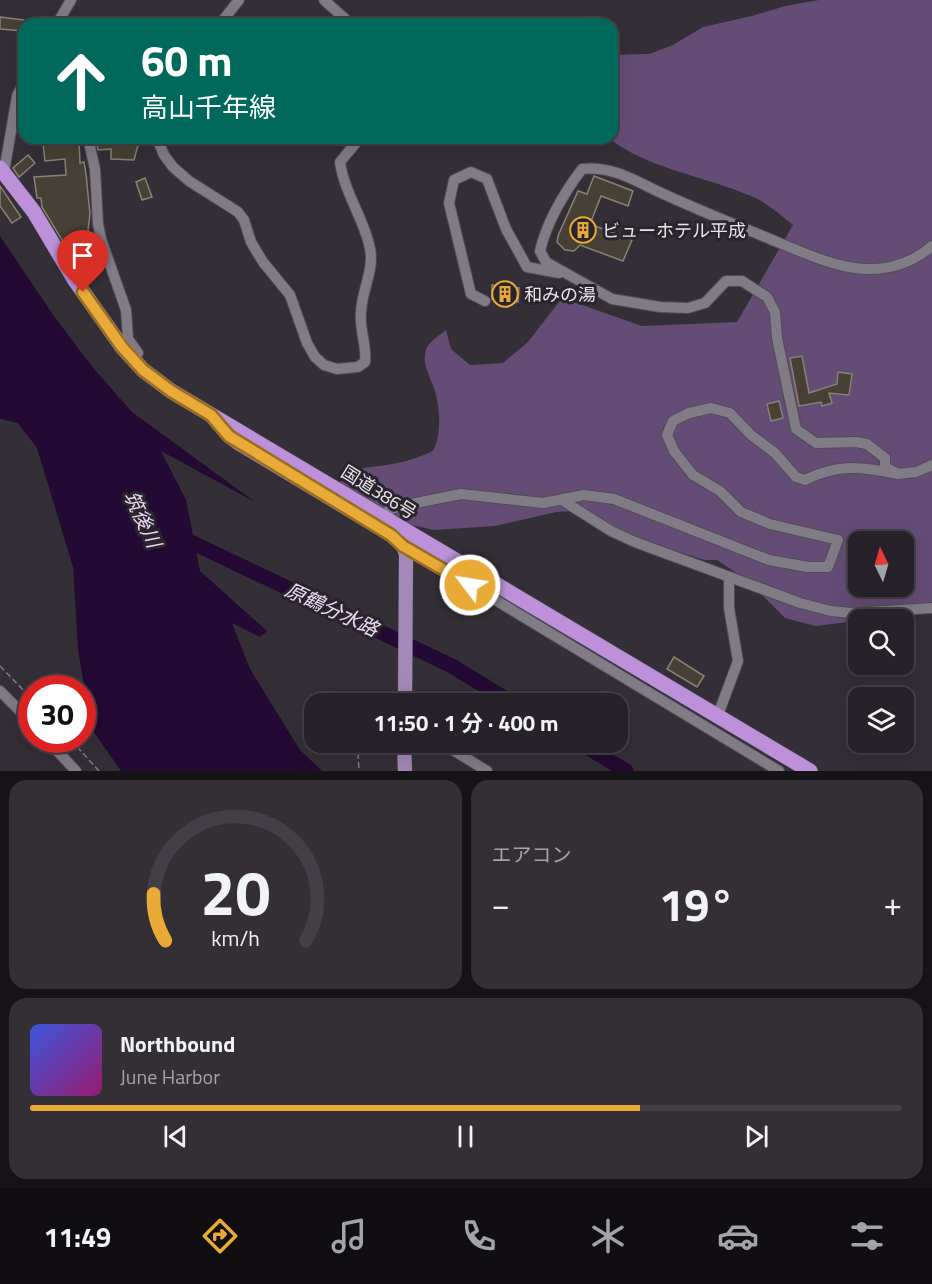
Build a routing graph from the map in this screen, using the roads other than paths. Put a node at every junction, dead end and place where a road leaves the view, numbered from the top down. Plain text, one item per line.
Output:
1 (72, 0) edge
2 (239, 0) edge
3 (324, 0) edge
4 (63, 18) edge
5 (225, 18) edge
6 (344, 18) edge
7 (18, 94) edge
8 (89, 144) edge
9 (159, 144) edge
10 (355, 144) edge
11 (2, 170) edge
12 (932, 246) edge
13 (568, 274) junction
14 (485, 302) dead end
15 (133, 359) junction
16 (211, 415) junction
17 (932, 465) edge
18 (898, 474) junction
19 (562, 500) junction
20 (383, 518) junction
21 (405, 550) junction
22 (729, 577) junction
23 (932, 608) edge
24 (0, 691) edge
25 (405, 693) edge
26 (18, 709) edge
27 (718, 715) junction
28 (59, 753) edge
29 (404, 753) edge
30 (458, 753) edge
31 (76, 771) edge
32 (405, 771) edge
33 (487, 771) edge
34 (779, 771) edge
35 (810, 771) edge

1 - 4 street
2 - 5 street
3 - 6 street
7 - 11 street
8 - 15 street
9 - 10 street
11 - 15 highway, 国道386号
12 - 13 street
13 - 14 street
13 - 18 street
15 - 16 highway, 国道386号
16 - 20 highway, 国道386号
16 - 21 main road
17 - 18 street
18 - 19 street
19 - 20 street
19 - 22 street
20 - 27 highway, 国道386号
21 - 25 main road
21 - 34 street
22 - 23 street
22 - 27 street
24 - 26 street
27 - 35 highway, 国道386号
28 - 31 street
29 - 32 main road
30 - 33 street

